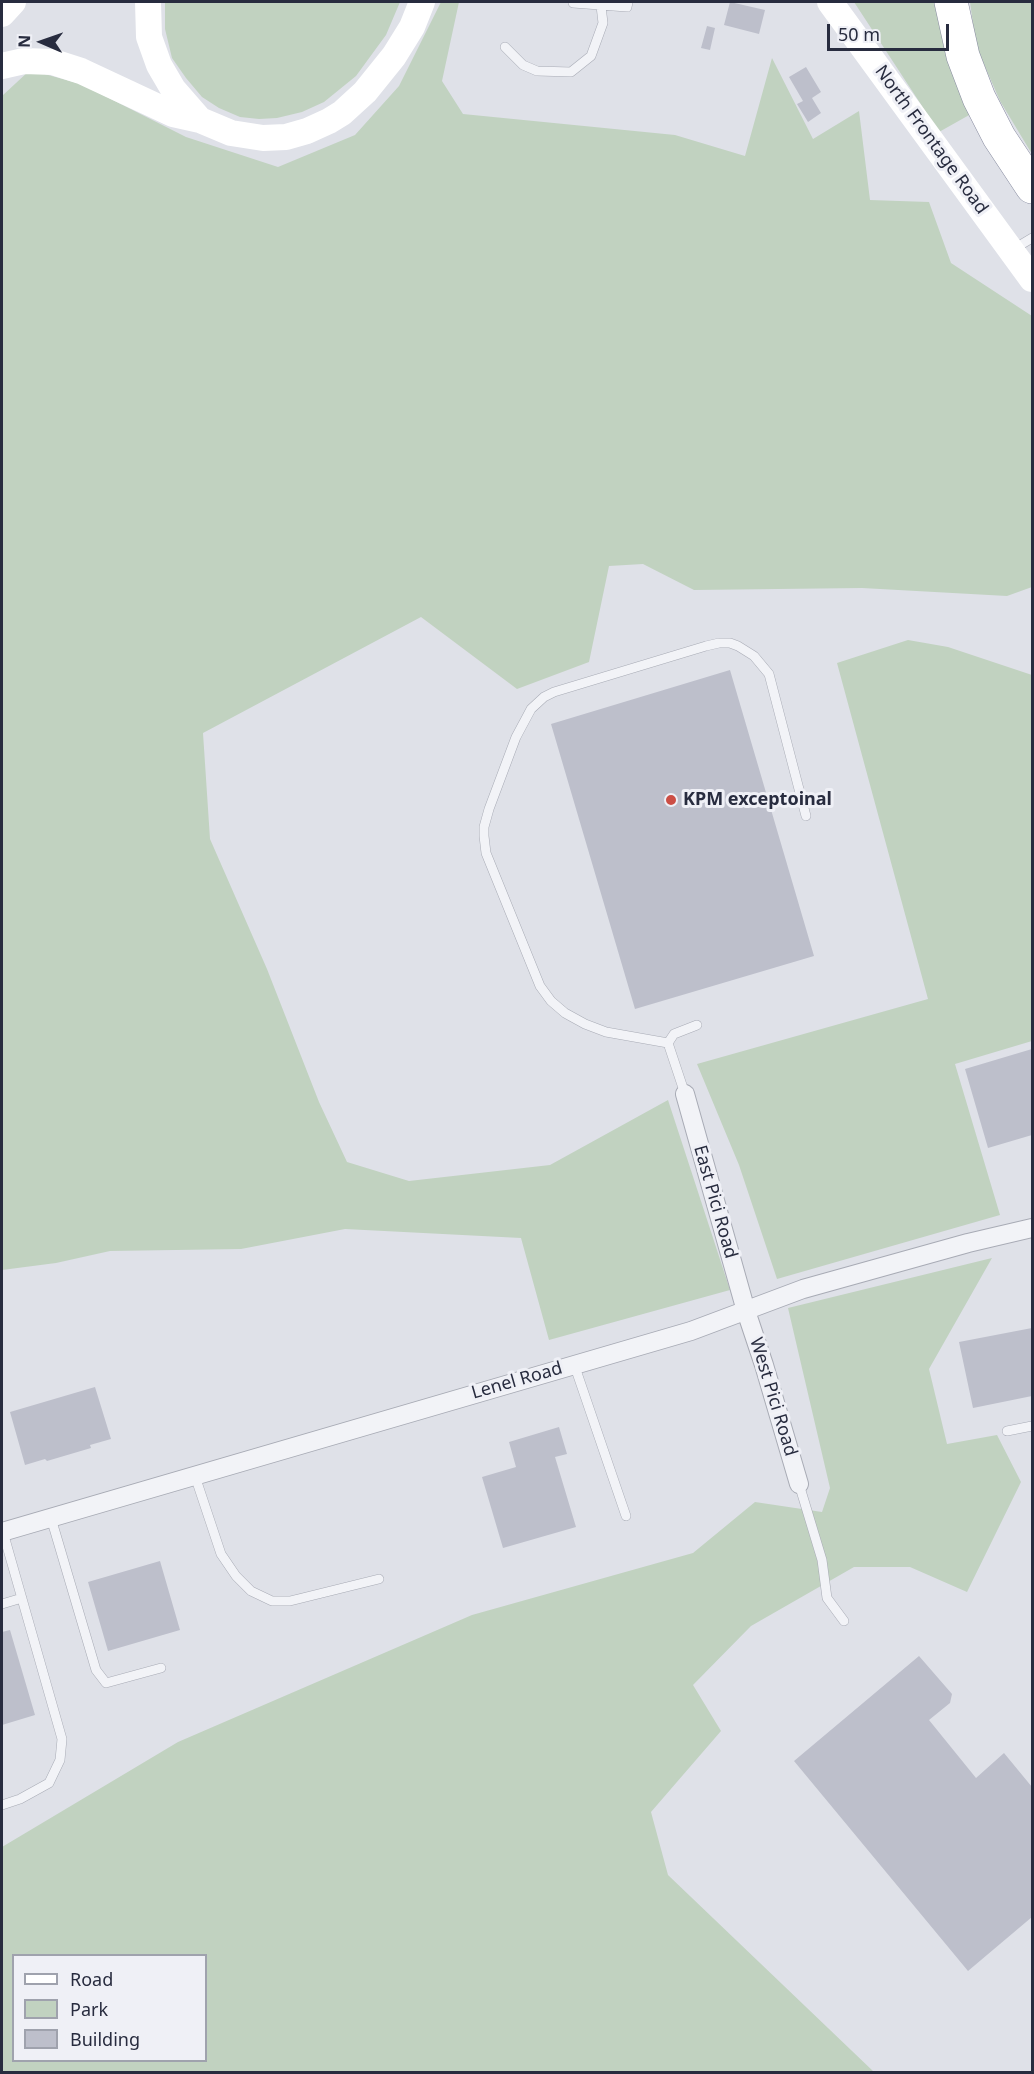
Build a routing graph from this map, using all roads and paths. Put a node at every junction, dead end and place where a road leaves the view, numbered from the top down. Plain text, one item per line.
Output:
1 (13, 2) edge
2 (148, 2) edge
3 (422, 2) edge
4 (628, 2) edge
5 (830, 2) edge
6 (951, 2) edge
7 (573, 3) dead end
8 (602, 6) junction
9 (2, 14) edge
10 (505, 47) dead end
11 (2, 66) edge
12 (200, 120) junction
13 (1032, 187) edge
14 (1022, 244) edge
15 (1032, 279) edge
16 (806, 816) dead end
17 (697, 1025) dead end
18 (668, 1043) junction
19 (685, 1094) joint
20 (1032, 1228) edge
21 (746, 1311) junction
22 (574, 1364) junction
23 (1032, 1426) edge
24 (1007, 1431) dead end
25 (195, 1476) junction
26 (799, 1484) joint
27 (626, 1516) dead end
28 (51, 1518) junction
29 (2, 1532) edge
30 (379, 1579) dead end
31 (22, 1598) junction
32 (2, 1604) edge
33 (844, 1621) dead end
34 (160, 1668) dead end
35 (2, 1805) edge

1 - 9 main road
2 - 12 main road
3 - 12 main road
4 - 8 lane
5 - 14 main road, North Frontage Road
6 - 13 highway
7 - 8 lane
8 - 10 lane
11 - 12 main road
14 - 15 main road, North Frontage Road
16 - 18 lane
17 - 18 lane
18 - 19 lane
19 - 21 street, East Pici Road
20 - 21 street, Lenel Road
21 - 22 street, Lenel Road
21 - 26 street, West Pici Road
22 - 25 street, Lenel Road
22 - 27 lane
23 - 24 lane
25 - 28 street, Lenel Road
25 - 30 lane
26 - 33 lane
28 - 29 street, Lenel Road
28 - 34 lane
29 - 31 lane
31 - 32 lane
31 - 35 lane

